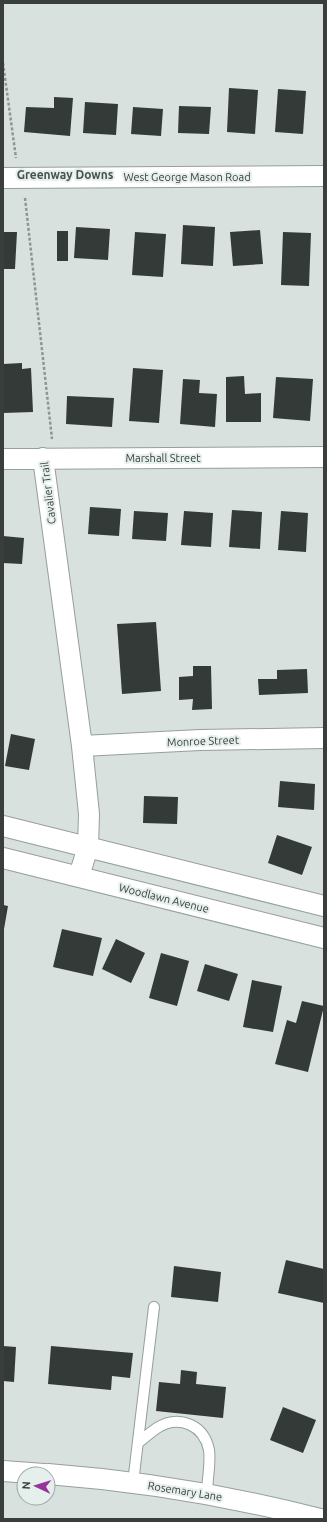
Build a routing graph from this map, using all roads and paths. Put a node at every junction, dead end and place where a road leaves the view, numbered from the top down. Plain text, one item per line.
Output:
1 (3, 63) edge
2 (324, 176) edge
3 (12, 178) edge
4 (324, 457) edge
5 (43, 458) junction
6 (3, 459) edge
7 (324, 738) edge
8 (82, 746) junction
9 (3, 826) edge
10 (88, 847) junction
11 (3, 858) edge
12 (79, 876) junction
13 (324, 906) edge
14 (324, 938) edge
15 (154, 1307) dead end
16 (138, 1443) junction
17 (3, 1471) edge
18 (16, 1472) edge
19 (56, 1475) edge
20 (134, 1483) junction
21 (207, 1493) junction
22 (324, 1512) edge
23 (320, 1519) edge

1 - 3 path, Cavalier Trail
2 - 3 street, West George Mason Road
3 - 5 path, Cavalier Trail
4 - 5 street, Marshall Street
5 - 6 street, Marshall Street
5 - 8 street, Cavalier Trail
7 - 8 street, Monroe Street
8 - 10 street, Cavalier Trail
9 - 10 street
10 - 12 street, Cavalier Trail
10 - 13 street
11 - 12 street, Woodlawn Avenue
12 - 14 street, Woodlawn Avenue
15 - 16 lane
16 - 20 lane
16 - 21 lane
17 - 18 street
19 - 20 street, Rosemary Lane
20 - 21 street, Rosemary Lane
21 - 23 street, Rosemary Lane
22 - 23 lane

